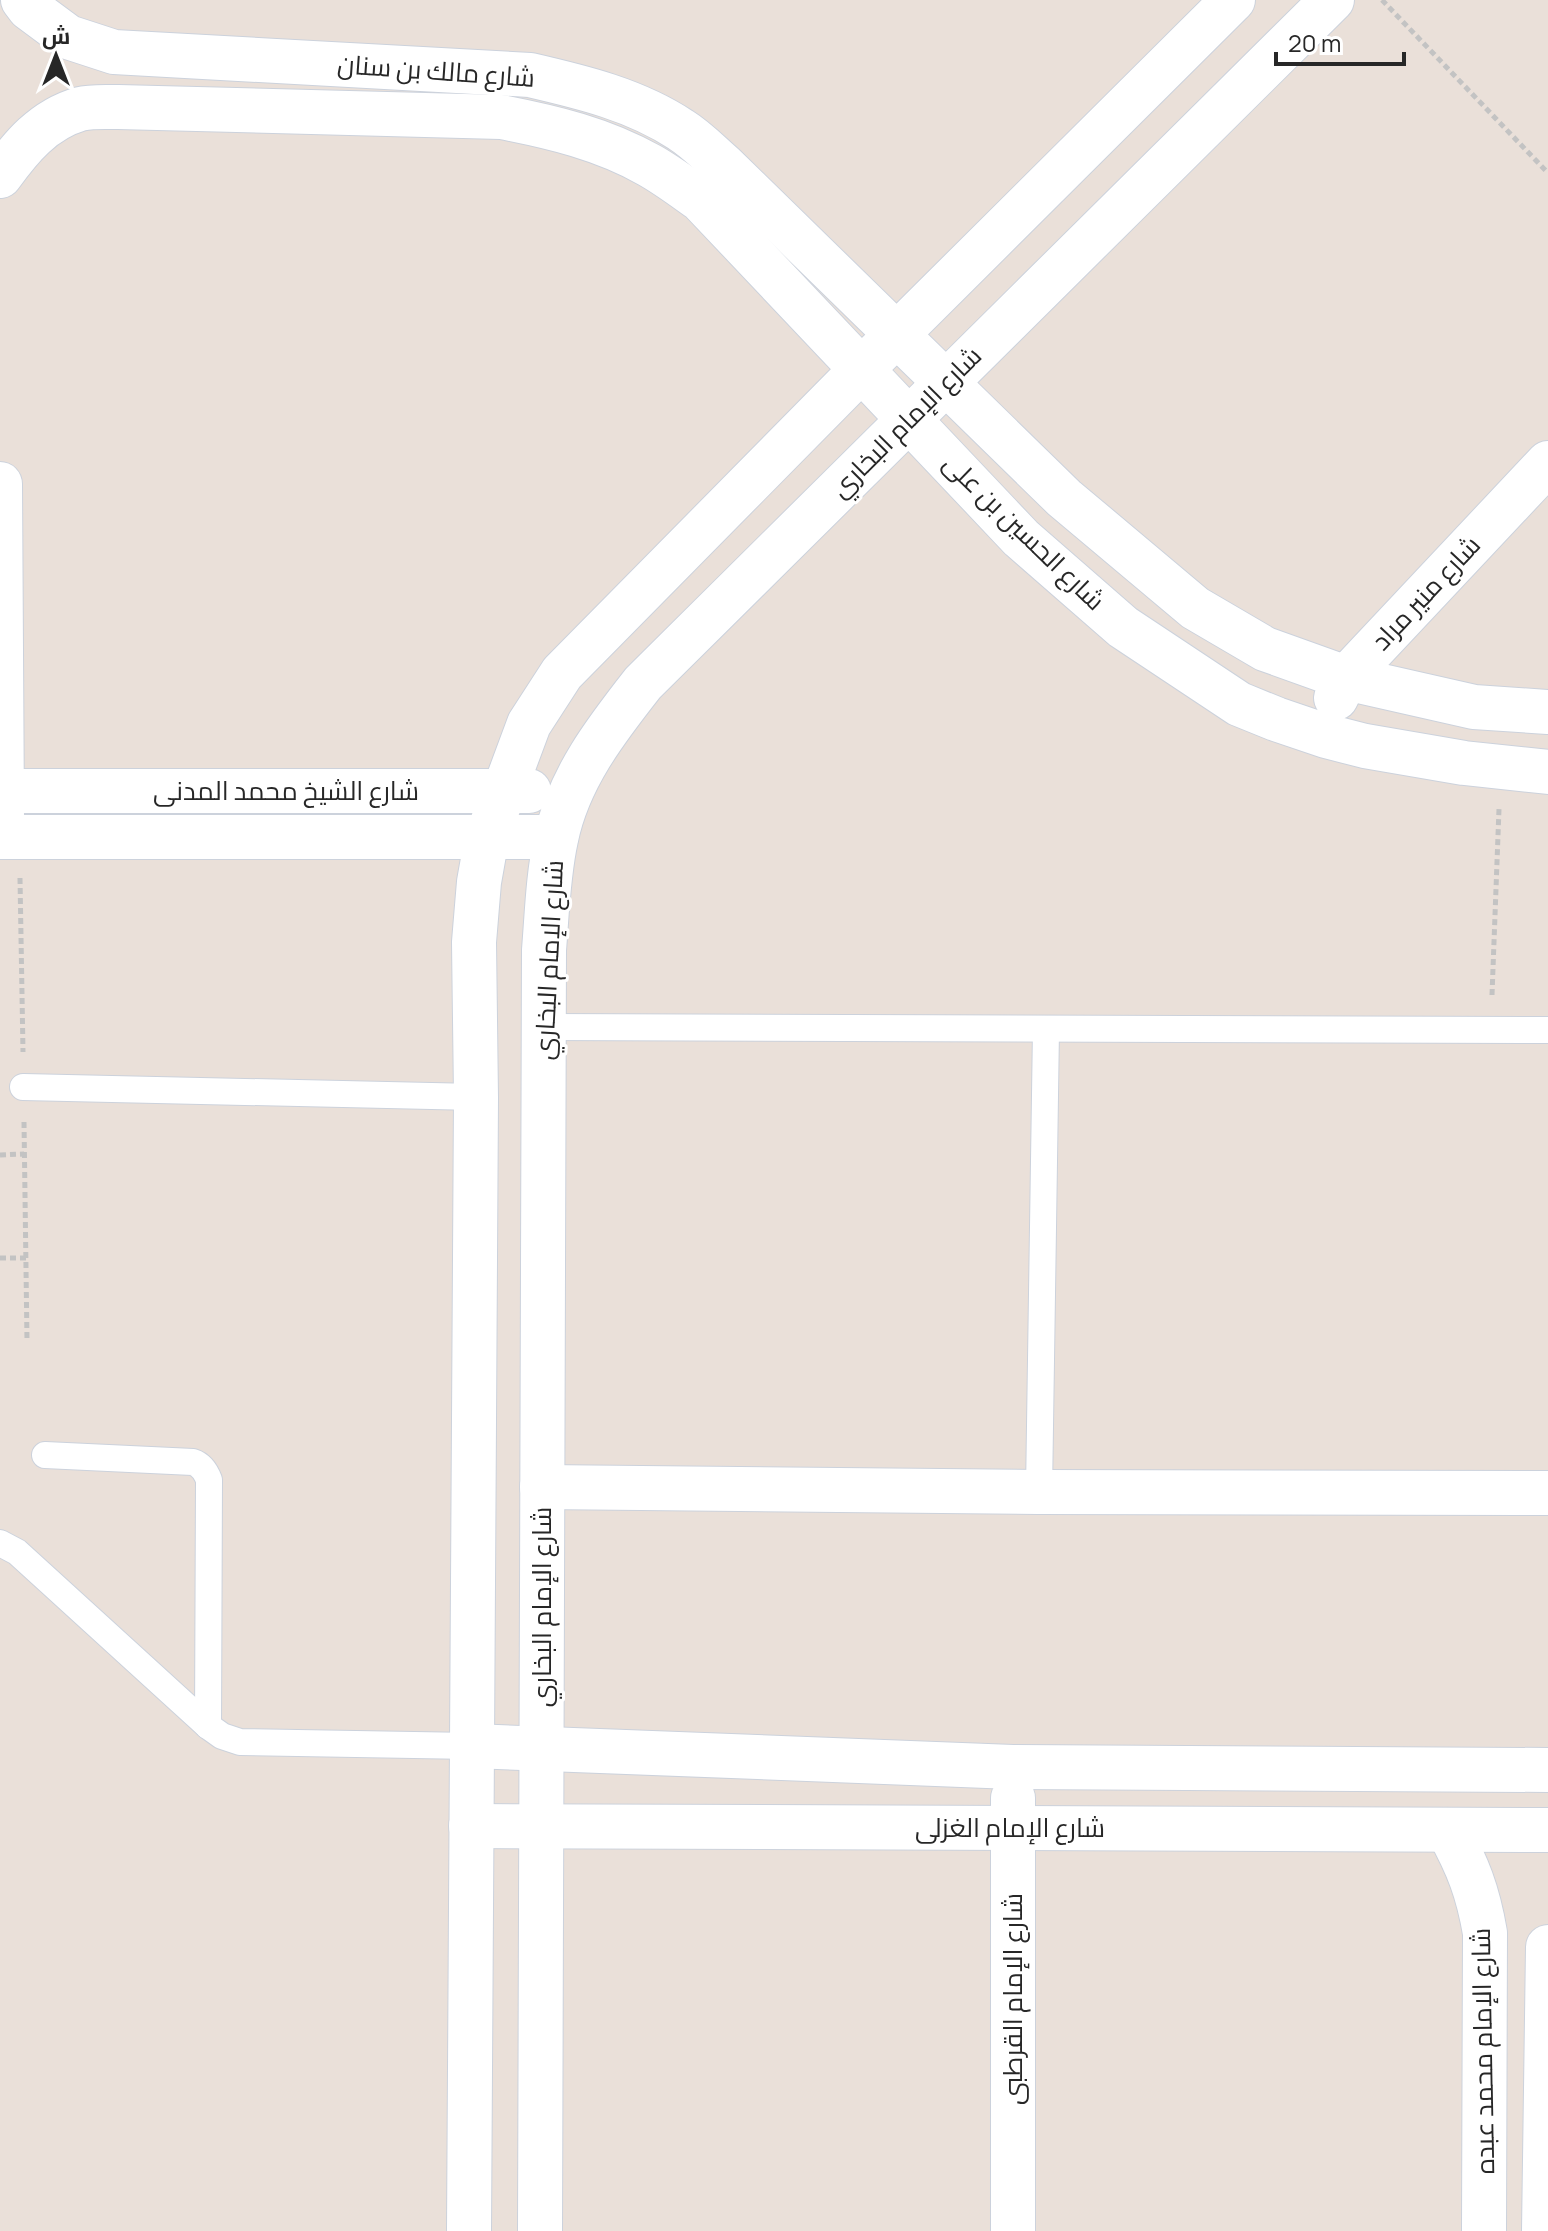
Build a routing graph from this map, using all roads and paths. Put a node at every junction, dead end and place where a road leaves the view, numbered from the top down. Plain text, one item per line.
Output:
1 (23, 0) edge
2 (1233, 0) edge
3 (1332, 0) edge
4 (1382, 0) edge
5 (1548, 173) edge
6 (0, 176) edge
7 (897, 335) junction
8 (862, 369) junction
9 (946, 383) junction
10 (909, 419) junction
11 (1548, 463) edge
12 (0, 484) edge
13 (1346, 678) junction
14 (1474, 707) junction
15 (1548, 712) edge
16 (1326, 736) junction
17 (1482, 766) junction
18 (1548, 772) edge
19 (1, 791) edge
20 (503, 791) junction
21 (572, 791) junction
22 (1, 837) edge
23 (487, 837) junction
24 (556, 837) junction
25 (544, 1027) junction
26 (1046, 1029) junction
27 (1490, 1030) junction
28 (1548, 1030) edge
29 (23, 1087) dead end
30 (476, 1097) junction
31 (24, 1154) dead end
32 (0, 1155) edge
33 (0, 1258) edge
34 (26, 1258) dead end
35 (45, 1455) dead end
36 (542, 1487) junction
37 (1039, 1492) junction
38 (1548, 1493) edge
39 (0, 1543) edge
40 (208, 1726) junction
41 (472, 1746) junction
42 (541, 1749) junction
43 (1013, 1767) junction
44 (1548, 1770) edge
45 (471, 1826) junction
46 (541, 1827) junction
47 (1013, 1828) junction
48 (1448, 1830) junction
49 (1548, 1830) edge
50 (1548, 1947) edge
51 (469, 2231) edge
52 (540, 2231) edge
53 (1013, 2231) edge
54 (1484, 2231) edge
55 (1544, 2231) edge

1 - 7 street, شارع مالك بن سنان
2 - 7 street
3 - 9 street, شارع الإمام البخاري
4 - 5 path
6 - 8 street, شارع مالك بن سنان
7 - 8 street
7 - 9 street, شارع مالك بن سنان
8 - 10 street, شارع مالك بن سنان
8 - 20 street
9 - 10 street, شارع الإمام البخاري
9 - 13 street, شارع الحسين بن على
10 - 16 street, شارع الحسين بن على
10 - 21 street, شارع الإمام البخاري
11 - 13 street, شارع منير مراد
12 - 19 street
13 - 14 street, شارع الحسين بن على
13 - 16 street, شارع منير مراد
14 - 15 street, شارع الحسين بن على
14 - 17 street
16 - 17 street, شارع الحسين بن على
17 - 18 street, شارع الحسين بن على
17 - 27 path
19 - 20 street, شارع الشيخ محمد المدنى
19 - 22 street
20 - 21 street, شارع الشيخ محمد المدنى
20 - 23 street
21 - 24 street, شارع الإمام البخاري
22 - 23 street, شارع الشيخ محمد المدنى
23 - 24 street, شارع الشيخ محمد المدنى
23 - 30 street
24 - 25 street, شارع الإمام البخاري
25 - 26 lane
25 - 36 street, شارع الإمام البخاري
26 - 27 lane
26 - 37 lane
27 - 28 lane
29 - 30 lane
30 - 41 street
31 - 32 path
33 - 34 path
35 - 40 lane
36 - 37 street
36 - 42 street, شارع الإمام البخاري
37 - 38 street
39 - 40 lane
40 - 41 lane
41 - 42 street
41 - 45 street
42 - 43 street
42 - 46 street, شارع الإمام البخاري
43 - 44 street
43 - 47 street, شارع الإمام القرطبى
45 - 46 street, شارع الإمام الغزلى
45 - 51 street
46 - 47 street, شارع الإمام الغزلى
46 - 52 street, شارع الإمام البخاري
47 - 48 street, شارع الإمام الغزلى
47 - 53 street, شارع الإمام القرطبى
48 - 49 street, شارع الإمام الغزلى
48 - 54 street, شارع الإمام محمد عبده
50 - 55 street

